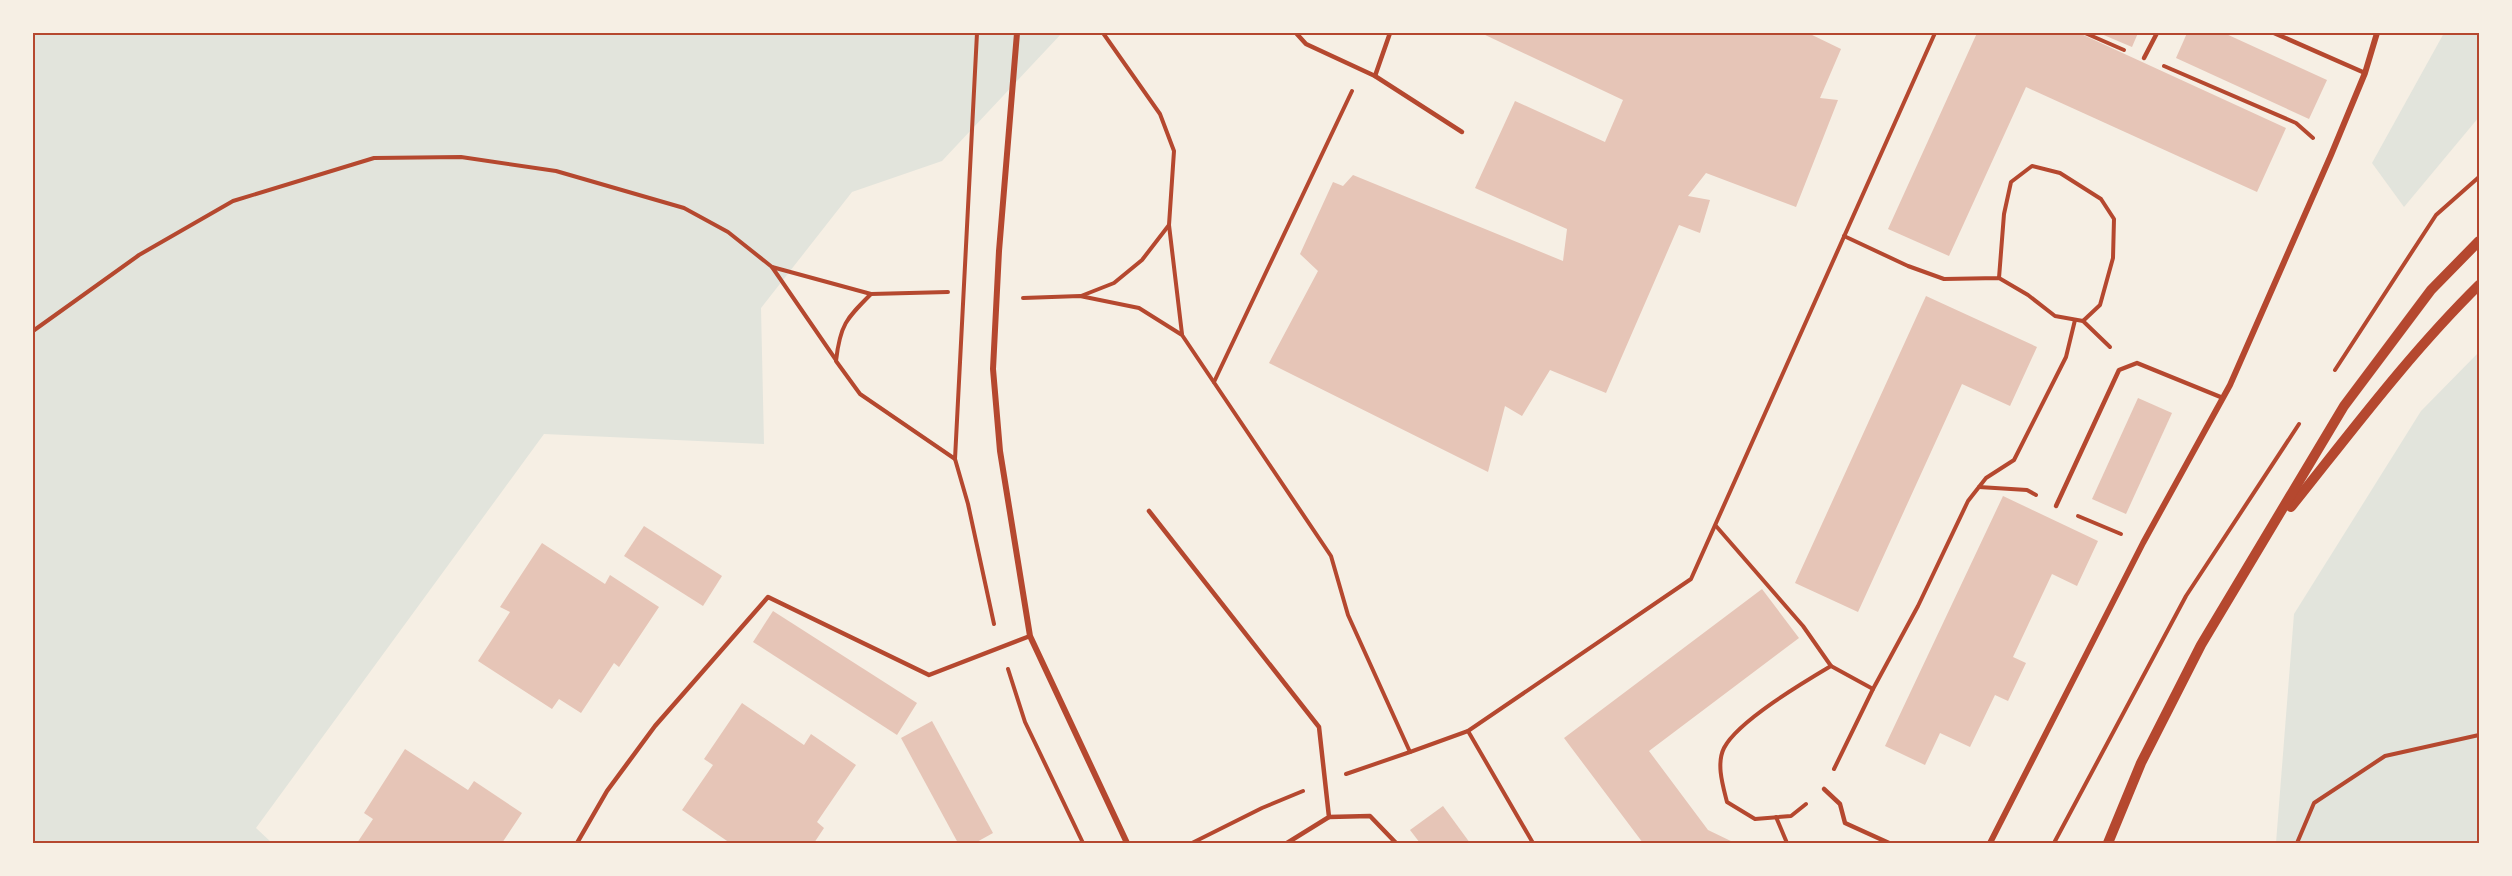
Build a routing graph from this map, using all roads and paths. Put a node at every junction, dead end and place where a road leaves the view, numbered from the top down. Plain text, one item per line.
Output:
1 (978, 33) edge
2 (1017, 33) edge
3 (1103, 33) edge
4 (1296, 33) edge
5 (1390, 33) edge
6 (1935, 33) edge
7 (2085, 33) edge
8 (2157, 33) edge
9 (2274, 33) edge
10 (2378, 33) edge
11 (2144, 58) junction
12 (1362, 70) junction
13 (2365, 74) junction
14 (1375, 76) junction
15 (1462, 132) dead end
16 (2331, 155) junction
17 (1169, 225) junction
18 (1844, 236) junction
19 (2479, 241) edge
20 (772, 267) junction
21 (1999, 278) junction
22 (2479, 285) edge
23 (948, 292) dead end
24 (871, 294) junction
25 (1080, 296) junction
26 (1023, 298) dead end
27 (2075, 320) junction
28 (2083, 321) junction
29 (33, 331) edge
30 (1182, 335) junction
31 (836, 361) junction
32 (2130, 366) junction
33 (1213, 383) junction
34 (2223, 398) junction
35 (2056, 506) dead end
36 (1149, 511) dead end
37 (1716, 526) junction
38 (2266, 538) junction
39 (1030, 636) junction
40 (1831, 666) junction
41 (1873, 689) junction
42 (1468, 731) junction
43 (2479, 735) edge
44 (1824, 789) junction
45 (1329, 817) junction
46 (1776, 817) junction
47 (577, 843) edge
48 (1128, 843) edge
49 (1287, 843) edge
50 (1396, 843) edge
51 (1533, 843) edge
52 (1787, 843) edge
53 (1889, 843) edge
54 (1990, 843) edge
55 (2108, 843) edge
56 (2297, 843) edge

1 - 31 path
2 - 39 street
3 - 17 path
4 - 12 lane
5 - 14 lane
6 - 18 path
7 - 11 path
8 - 11 lane
9 - 13 lane
10 - 13 street
11 - 16 path
12 - 14 lane
12 - 33 path
13 - 16 street
14 - 15 lane
16 - 34 street
17 - 25 path
17 - 30 path
18 - 21 path
18 - 37 path
19 - 38 street
20 - 24 path
20 - 29 path
20 - 31 path
21 - 27 path
21 - 28 path
22 - 38 street
23 - 24 path
24 - 31 path
25 - 26 path
25 - 30 path
27 - 28 path
27 - 41 path
28 - 32 path
30 - 33 path
32 - 34 lane
32 - 35 lane
33 - 42 path
34 - 54 street
36 - 45 lane
37 - 40 path
37 - 42 path
38 - 55 street
39 - 47 lane
39 - 48 street
40 - 41 path
40 - 46 path
41 - 44 path
42 - 51 path
43 - 56 path
44 - 46 path
44 - 53 lane
45 - 49 lane
45 - 50 lane
46 - 52 path

